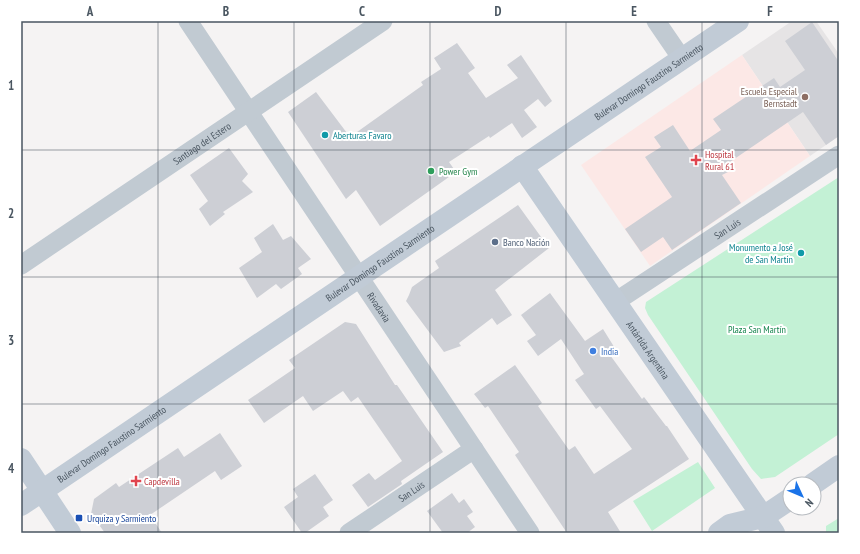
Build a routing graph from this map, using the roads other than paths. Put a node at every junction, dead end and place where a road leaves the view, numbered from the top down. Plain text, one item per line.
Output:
1 (188, 21) edge
2 (383, 21) edge
3 (656, 21) edge
4 (738, 21) edge
5 (682, 59) junction
6 (248, 112) junction
7 (839, 155) edge
8 (522, 166) junction
9 (21, 265) edge
10 (359, 277) junction
11 (615, 302) junction
12 (474, 449) junction
13 (21, 459) edge
14 (839, 466) edge
15 (822, 478) edge
16 (42, 491) junction
17 (21, 505) edge
18 (782, 508) edge
19 (764, 528) edge
20 (70, 533) edge
21 (349, 533) edge
22 (530, 533) edge
23 (719, 533) edge

1 - 6 street, Rivadavia
2 - 6 street, Santiago del Estero
3 - 5 street
4 - 5 street, Bulevar Domingo Faustino Sarmiento
5 - 8 street, Bulevar Domingo Faustino Sarmiento
6 - 9 street, Santiago del Estero
6 - 10 street, Rivadavia
7 - 11 street, San Luis
8 - 10 street, Bulevar Domingo Faustino Sarmiento
8 - 11 street, Antártida Argentina
10 - 12 street, Rivadavia
10 - 16 street, Bulevar Domingo Faustino Sarmiento
11 - 19 street, Antártida Argentina
12 - 21 street, San Luis
12 - 22 street, Rivadavia
13 - 16 street
14 - 15 street
16 - 17 street, Bulevar Domingo Faustino Sarmiento
16 - 20 street
18 - 19 street
19 - 23 street

